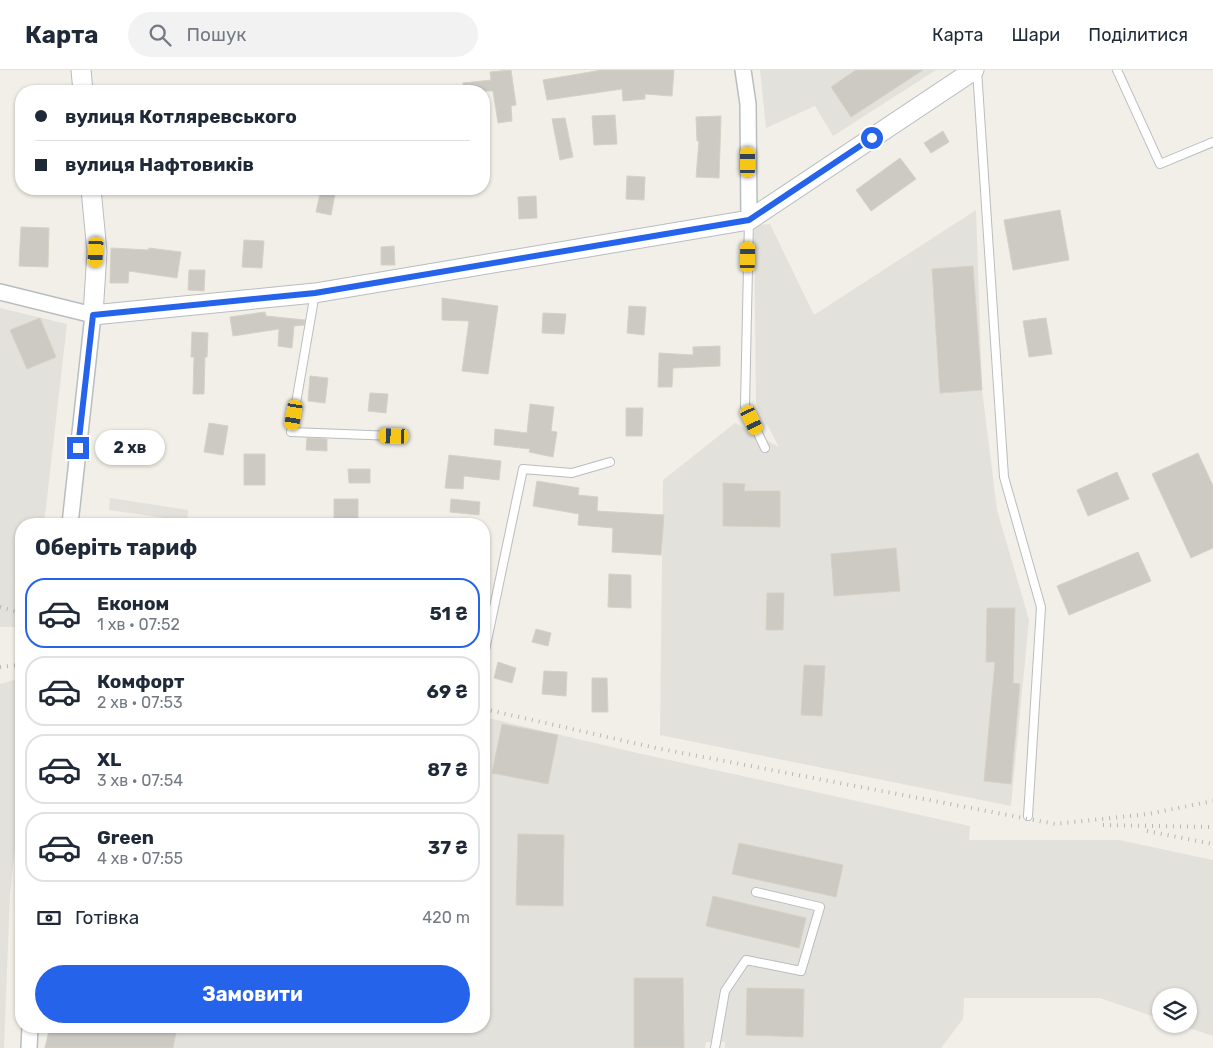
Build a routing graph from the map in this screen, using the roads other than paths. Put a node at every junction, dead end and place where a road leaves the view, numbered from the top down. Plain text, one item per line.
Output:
1 (81, 70) edge
2 (743, 70) edge
3 (975, 70) edge
4 (1117, 70) edge
5 (82, 85) edge
6 (1213, 142) edge
7 (91, 195) edge
8 (749, 220) junction
9 (0, 292) edge
10 (315, 293) junction
11 (93, 315) junction
12 (394, 436) dead end
13 (765, 448) dead end
14 (610, 462) dead end
15 (71, 518) edge
16 (490, 627) edge
17 (1028, 816) dead end
18 (756, 892) dead end
19 (30, 1033) edge
20 (29, 1048) edge
21 (715, 1048) edge

1 - 5 street
2 - 8 street
3 - 8 street
3 - 17 lane
4 - 6 lane
7 - 11 street
8 - 10 street
8 - 13 lane
9 - 11 street
10 - 11 street
10 - 12 lane
11 - 15 street
14 - 16 lane
18 - 21 lane
19 - 20 street

